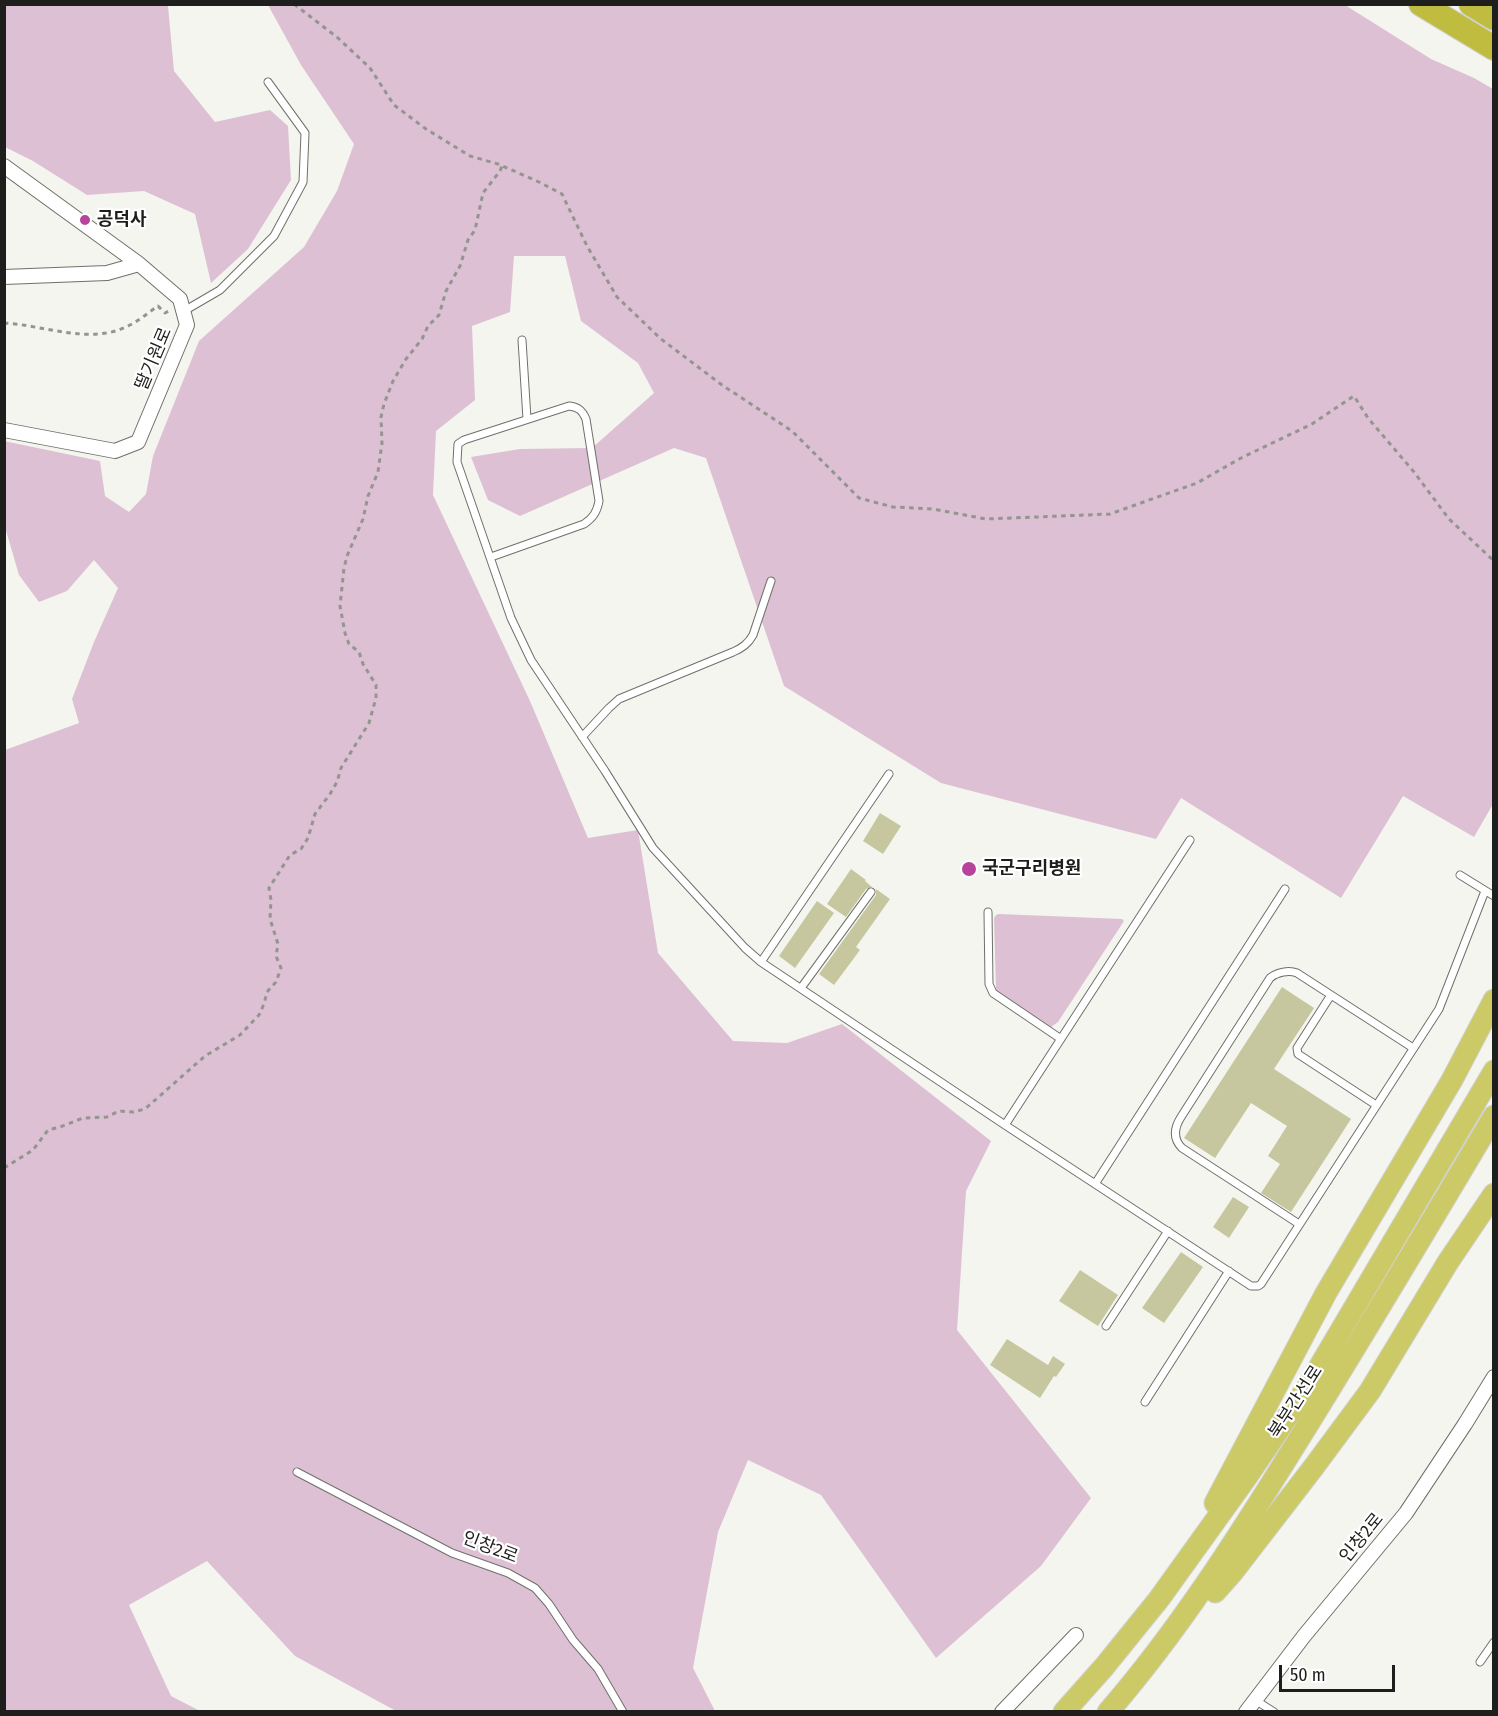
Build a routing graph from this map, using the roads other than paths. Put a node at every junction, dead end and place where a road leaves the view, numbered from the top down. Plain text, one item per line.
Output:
1 (1421, 4) edge
2 (1471, 4) edge
3 (1494, 18) edge
4 (1494, 48) edge
5 (268, 82) dead end
6 (4, 166) edge
7 (138, 264) junction
8 (4, 277) edge
9 (183, 309) junction
10 (522, 340) dead end
11 (527, 419) junction
12 (4, 430) edge
13 (490, 557) junction
14 (771, 581) dead end
15 (582, 737) junction
16 (889, 774) dead end
17 (1190, 840) dead end
18 (1460, 875) dead end
19 (1285, 889) dead end
20 (1485, 891) junction
21 (871, 892) dead end
22 (1494, 896) edge
23 (988, 912) dead end
24 (761, 962) junction
25 (801, 988) junction
26 (1332, 995) junction
27 (1494, 1000) edge
28 (1061, 1039) junction
29 (1413, 1048) junction
30 (1494, 1071) edge
31 (1376, 1105) junction
32 (1494, 1116) edge
33 (1005, 1125) junction
34 (1095, 1184) junction
35 (1494, 1194) edge
36 (1299, 1224) junction
37 (1168, 1231) junction
38 (1229, 1271) junction
39 (1106, 1326) dead end
40 (1494, 1377) edge
41 (1145, 1402) dead end
42 (297, 1472) dead end
43 (1159, 1599) junction
44 (1076, 1635) dead end
45 (1494, 1642) edge
46 (1162, 1645) junction
47 (1480, 1662) dead end
48 (1255, 1700) junction
49 (623, 1712) edge
50 (1002, 1712) edge
51 (1064, 1712) edge
52 (1108, 1712) edge
53 (1246, 1712) edge
54 (1274, 1712) edge

1 - 4 highway
2 - 3 highway
5 - 9 lane
6 - 7 street, 딸기원로
7 - 8 street
7 - 9 street, 딸기원로
9 - 12 street, 딸기원로
10 - 11 lane
11 - 13 lane
11 - 13 lane
13 - 15 lane
14 - 15 lane
15 - 24 lane
16 - 24 lane
17 - 28 lane
18 - 20 lane
19 - 34 lane
20 - 22 lane
20 - 29 lane
21 - 25 lane
23 - 28 lane
24 - 25 lane
25 - 33 lane
26 - 29 lane
26 - 31 lane
26 - 36 lane
27 - 43 highway
28 - 33 lane
29 - 31 lane
30 - 43 highway, 북부간선로
31 - 36 lane
32 - 46 highway, 북부간선로
33 - 34 lane
34 - 37 lane
35 - 46 highway
36 - 38 lane
37 - 38 lane
37 - 39 lane
38 - 41 lane
40 - 48 street, 인창2로
42 - 49 lane, 인창2로
43 - 51 highway, 북부간선로
44 - 50 street
45 - 47 lane
46 - 52 highway, 북부간선로
48 - 53 street, 인창2로
48 - 54 lane

